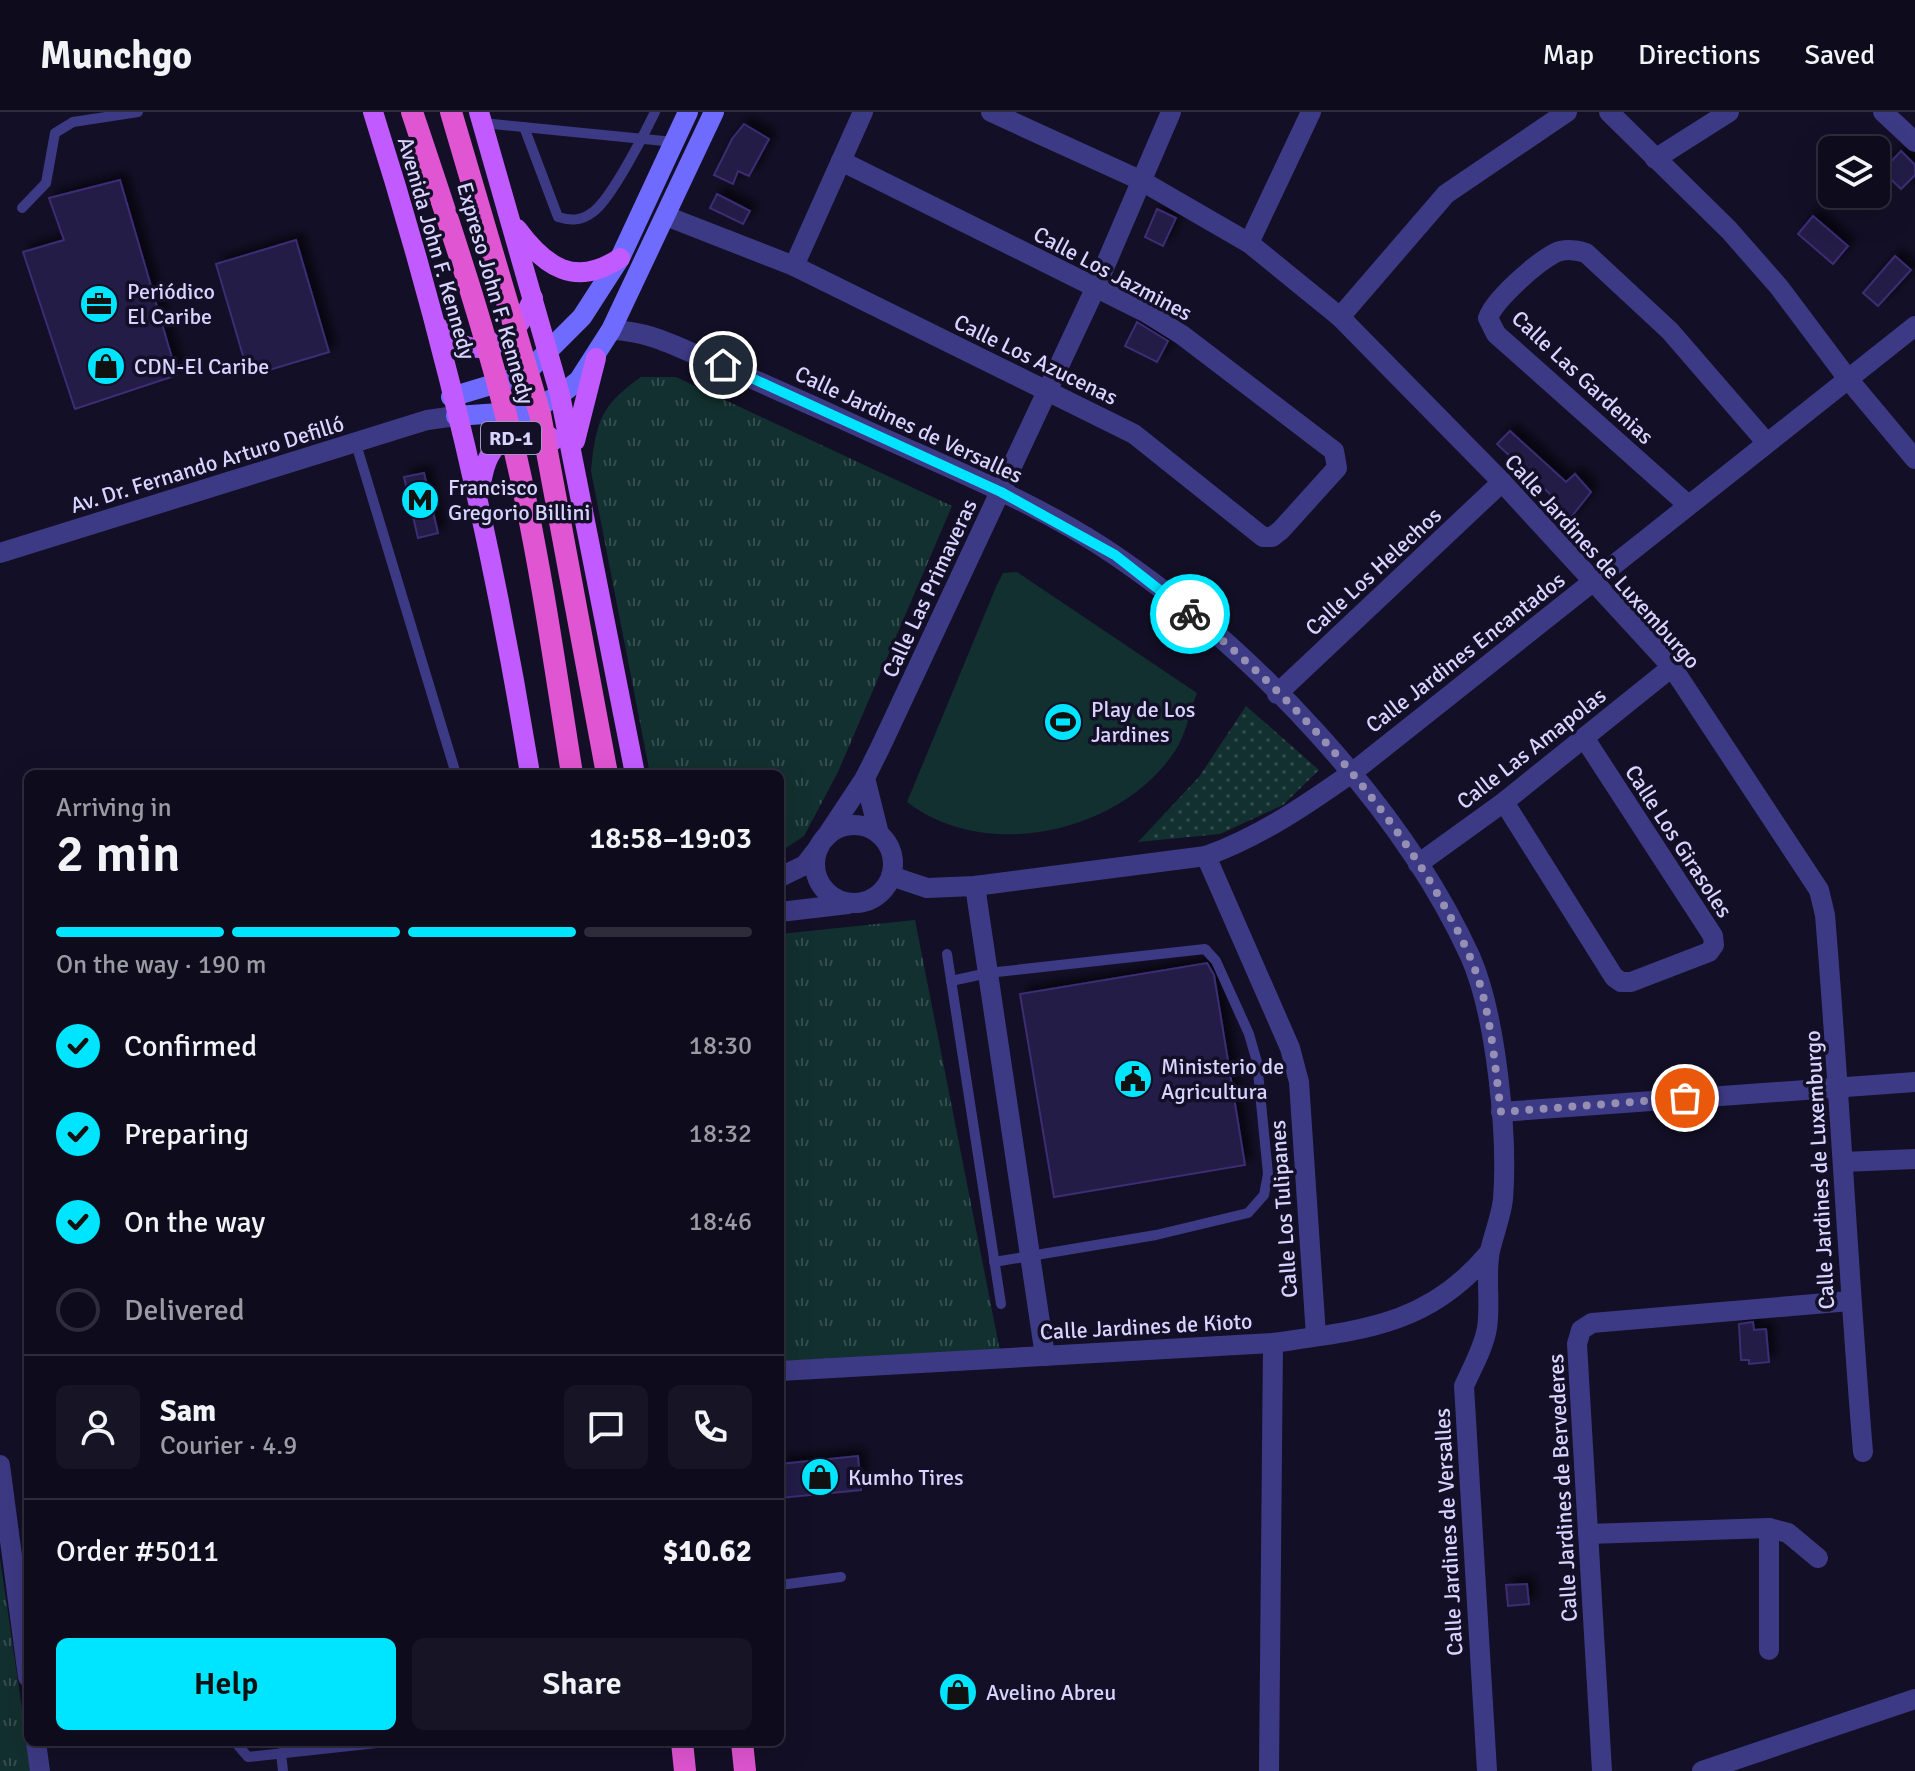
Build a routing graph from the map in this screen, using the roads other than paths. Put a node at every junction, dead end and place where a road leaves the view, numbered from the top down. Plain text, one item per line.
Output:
1 (138, 112) edge
2 (373, 112) edge
3 (412, 112) edge
4 (451, 112) edge
5 (655, 112) edge
6 (688, 112) edge
7 (714, 112) edge
8 (863, 112) edge
9 (991, 112) edge
10 (1171, 112) edge
11 (1311, 112) edge
12 (1567, 112) edge
13 (1609, 112) edge
14 (1729, 112) edge
15 (1883, 112) edge
16 (481, 118) edge
17 (524, 127) junction
18 (642, 140) junction
19 (674, 142) junction
20 (1915, 142) edge
21 (1655, 159) junction
22 (841, 161) junction
23 (1140, 180) junction
24 (22, 208) dead end
25 (666, 216) junction
26 (510, 219) junction
27 (1249, 243) junction
28 (620, 258) junction
29 (794, 266) junction
30 (1095, 289) junction
31 (533, 298) junction
32 (1340, 317) junction
33 (1915, 326) edge
34 (438, 327) junction
35 (611, 330) junction
36 (548, 351) junction
37 (596, 358) junction
38 (1848, 379) junction
39 (1047, 393) junction
40 (560, 395) junction
41 (454, 406) junction
42 (1766, 442) junction
43 (356, 444) junction
44 (574, 458) junction
45 (1915, 459) edge
46 (1338, 462) joint
47 (1502, 482) junction
48 (1001, 492) junction
49 (477, 499) junction
50 (1687, 504) junction
51 (0, 553) edge
52 (1592, 583) junction
53 (1672, 667) junction
54 (1277, 694) junction
55 (1585, 739) junction
56 (455, 770) edge
57 (529, 770) edge
58 (571, 770) edge
59 (606, 770) edge
60 (634, 770) edge
61 (1353, 772) junction
62 (865, 778) junction
63 (1504, 802) junction
64 (879, 834) junction
65 (823, 842) junction
66 (1206, 856) junction
67 (1418, 864) junction
68 (784, 875) edge
69 (891, 876) junction
70 (975, 886) junction
71 (857, 903) junction
72 (784, 912) edge
73 (947, 954) dead end
74 (988, 973) junction
75 (951, 981) junction
76 (1915, 1082) edge
77 (1839, 1087) junction
78 (1501, 1112) junction
79 (1915, 1159) edge
80 (1843, 1162) junction
81 (1489, 1253) junction
82 (1031, 1257) junction
83 (994, 1262) junction
84 (1850, 1301) junction
85 (1001, 1304) dead end
86 (1316, 1336) junction
87 (1273, 1343) junction
88 (1045, 1356) junction
89 (784, 1371) edge
90 (1863, 1452) dead end
91 (0, 1465) edge
92 (1769, 1528) junction
93 (1588, 1534) junction
94 (1818, 1558) dead end
95 (841, 1577) dead end
96 (784, 1584) edge
97 (24, 1647) edge
98 (1769, 1650) dead end
99 (1915, 1699) edge
100 (37, 1746) edge
101 (238, 1746) edge
102 (348, 1746) edge
103 (682, 1746) edge
104 (742, 1746) edge
105 (281, 1753) junction
106 (40, 1771) edge
107 (283, 1771) edge
108 (685, 1771) edge
109 (745, 1771) edge
110 (1269, 1771) edge
111 (1487, 1771) edge
112 (1602, 1771) edge
113 (1702, 1771) edge

1 - 24 lane
2 - 34 main road, Avenida John F. Kennedy / RD-1
3 - 58 highway, Expreso John F. Kennedy / RD-1, bridge
4 - 59 highway, Expreso John F. Kennedy / RD-1, bridge
5 - 18 lane
6 - 19 main road
7 - 25 main road
8 - 22 street
9 - 23 street, Calle Jardines de Luxemburgo
10 - 23 street, Calle Las Primaveras
11 - 27 street
12 - 32 street
13 - 21 street
14 - 21 street
15 - 20 street
16 - 17 lane
16 - 26 main road, RD-1
17 - 18 lane
17 - 18 lane
18 - 19 lane
19 - 28 main road
21 - 38 street
22 - 29 street
22 - 30 street, Calle Los Jazmines
23 - 27 street, Calle Jardines de Luxemburgo
23 - 30 street, Calle Las Primaveras
25 - 29 street, Calle Los Azucenas
25 - 35 main road
26 - 28 main road
26 - 31 main road, RD-1
27 - 32 street, Calle Jardines de Luxemburgo
28 - 36 main road
29 - 39 street, Calle Los Azucenas
30 - 39 street, Calle Las Primaveras
30 - 46 street, Calle Los Jazmines
31 - 34 main road
31 - 36 main road, RD-1
32 - 47 street, Calle Jardines de Luxemburgo
33 - 38 street, Calle Jardines Encantados
34 - 41 main road, Avenida John F. Kennedy / RD-1
35 - 37 main road
35 - 48 street, Calle Jardines de Versalles
36 - 40 main road, RD-1
36 - 41 main road
37 - 40 main road
37 - 44 main road
38 - 42 street, Calle Jardines Encantados
38 - 45 street
39 - 46 street, Calle Los Azucenas
39 - 48 street, Calle Las Primaveras
40 - 41 main road
40 - 44 main road, RD-1
41 - 43 street, Av. Dr. Fernando Arturo Defilló
41 - 49 main road, Avenida John F. Kennedy / RD-1
42 - 50 street, Calle Jardines Encantados
42 - 50 street, Calle Las Gardenias
43 - 51 street, Av. Dr. Fernando Arturo Defilló
43 - 56 lane
44 - 49 main road
44 - 60 main road, RD-1
47 - 52 street, Calle Jardines de Luxemburgo
47 - 54 street, Calle Los Helechos
48 - 54 street, Calle Jardines de Versalles
48 - 62 street, Calle Las Primaveras
49 - 57 main road, Avenida John F. Kennedy / RD-1
50 - 52 street, Calle Jardines Encantados
52 - 53 street, Calle Jardines de Luxemburgo
52 - 61 street, Calle Jardines Encantados
53 - 55 street, Calle Las Amapolas
53 - 77 street, Calle Jardines de Luxemburgo
54 - 61 street, Calle Jardines de Versalles
55 - 63 street, Calle Las Amapolas
55 - 63 street, Calle Los Girasoles
61 - 66 street, Calle Jardines Encantados
61 - 67 street, Calle Jardines de Versalles
62 - 64 street
62 - 65 street, Calle Las Primaveras
63 - 67 street, Calle Las Amapolas
64 - 65 street
64 - 69 street
65 - 68 street, Calle Las Primaveras
65 - 71 street
66 - 70 street, Calle Jardines Encantados
66 - 86 street, Calle Los Tulipanes
67 - 78 street, Calle Jardines de Versalles
69 - 70 street, Calle Jardines Encantados
69 - 71 street
70 - 74 street
71 - 72 street
73 - 75 lane
74 - 75 lane
74 - 82 street
74 - 82 lane
75 - 83 lane
76 - 77 street
77 - 78 street
77 - 80 street, Calle Jardines de Luxemburgo
78 - 81 street, Calle Jardines de Versalles
79 - 80 street
80 - 84 street, Calle Jardines de Luxemburgo
81 - 86 street, Calle Jardines de Kioto
81 - 111 street, Calle Jardines de Versalles
82 - 83 lane
82 - 88 street
83 - 85 lane
84 - 90 street, Calle Jardines de Luxemburgo
84 - 93 street, Calle Jardines de Bervederes
86 - 87 street, Calle Jardines de Kioto
87 - 88 street, Calle Jardines de Kioto
87 - 110 street
88 - 89 street, Calle Jardines de Kioto
91 - 97 street
92 - 93 street
92 - 94 street
92 - 98 street
93 - 112 street, Calle Jardines de Bervederes
95 - 96 lane
99 - 113 street
100 - 106 street
101 - 105 lane
102 - 105 lane
103 - 108 highway
104 - 109 highway
105 - 107 lane

